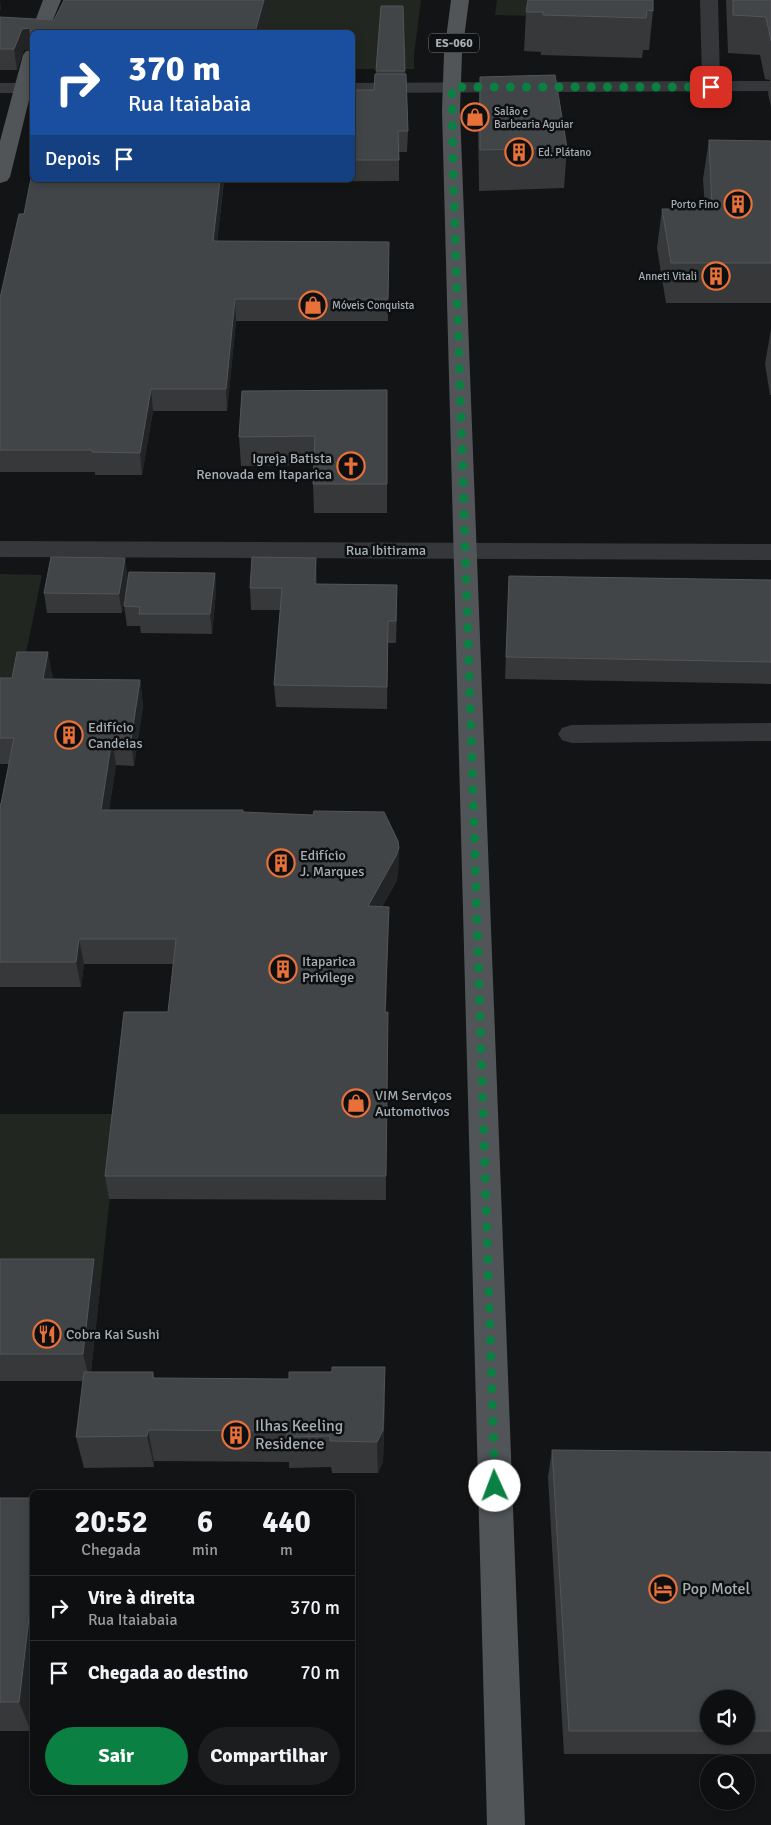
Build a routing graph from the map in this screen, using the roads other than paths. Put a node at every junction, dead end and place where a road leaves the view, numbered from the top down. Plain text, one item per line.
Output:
1 (52, 0) edge
2 (460, 0) edge
3 (708, 0) edge
4 (41, 30) edge
5 (30, 72) edge
6 (771, 86) edge
7 (452, 87) junction
8 (711, 87) junction
9 (0, 88) edge
10 (28, 88) edge
11 (355, 88) edge
12 (0, 177) edge
13 (0, 549) edge
14 (466, 551) junction
15 (771, 552) edge
16 (771, 732) edge
17 (571, 734) dead end
18 (506, 1825) edge

1 - 4 main road
2 - 7 main road, ES-060
3 - 8 street
5 - 10 main road
6 - 8 street
7 - 8 street
7 - 11 street
7 - 14 main road, ES-060
9 - 10 street
10 - 12 main road
13 - 14 street, Rua Ibitirama
14 - 15 street, Rua Ibitirama
14 - 18 main road, ES-060
16 - 17 street

